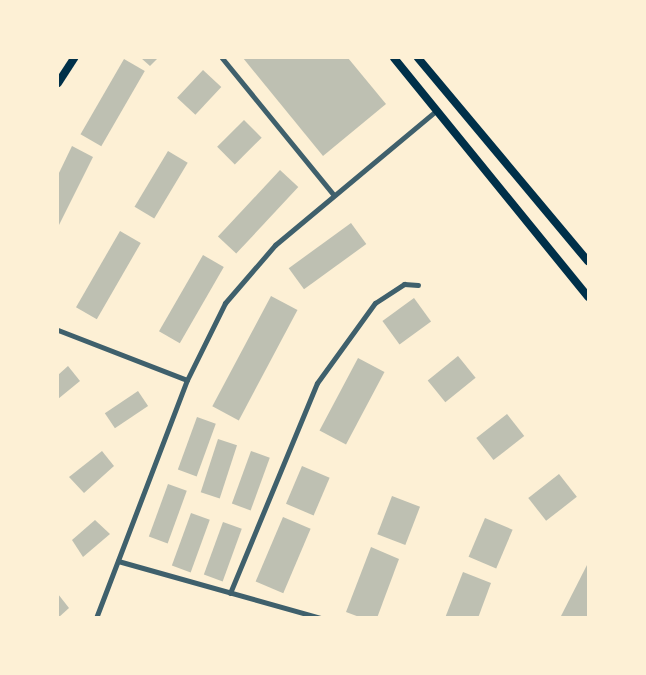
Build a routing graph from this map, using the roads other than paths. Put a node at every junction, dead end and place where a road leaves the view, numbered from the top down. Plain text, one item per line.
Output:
1 (74, 58) edge
2 (222, 58) edge
3 (394, 58) edge
4 (418, 58) edge
5 (58, 83) edge
6 (438, 110) junction
7 (333, 194) junction
8 (588, 261) edge
9 (418, 285) dead end
10 (588, 296) edge
11 (58, 330) edge
12 (187, 380) junction
13 (118, 561) junction
14 (230, 593) junction
15 (96, 618) edge
16 (321, 618) edge

1 - 5 main road
2 - 7 street
3 - 6 main road
4 - 8 main road
6 - 7 street
6 - 10 main road
7 - 12 street
9 - 14 street
11 - 12 street
12 - 13 street
13 - 14 street
13 - 15 street
14 - 16 street

